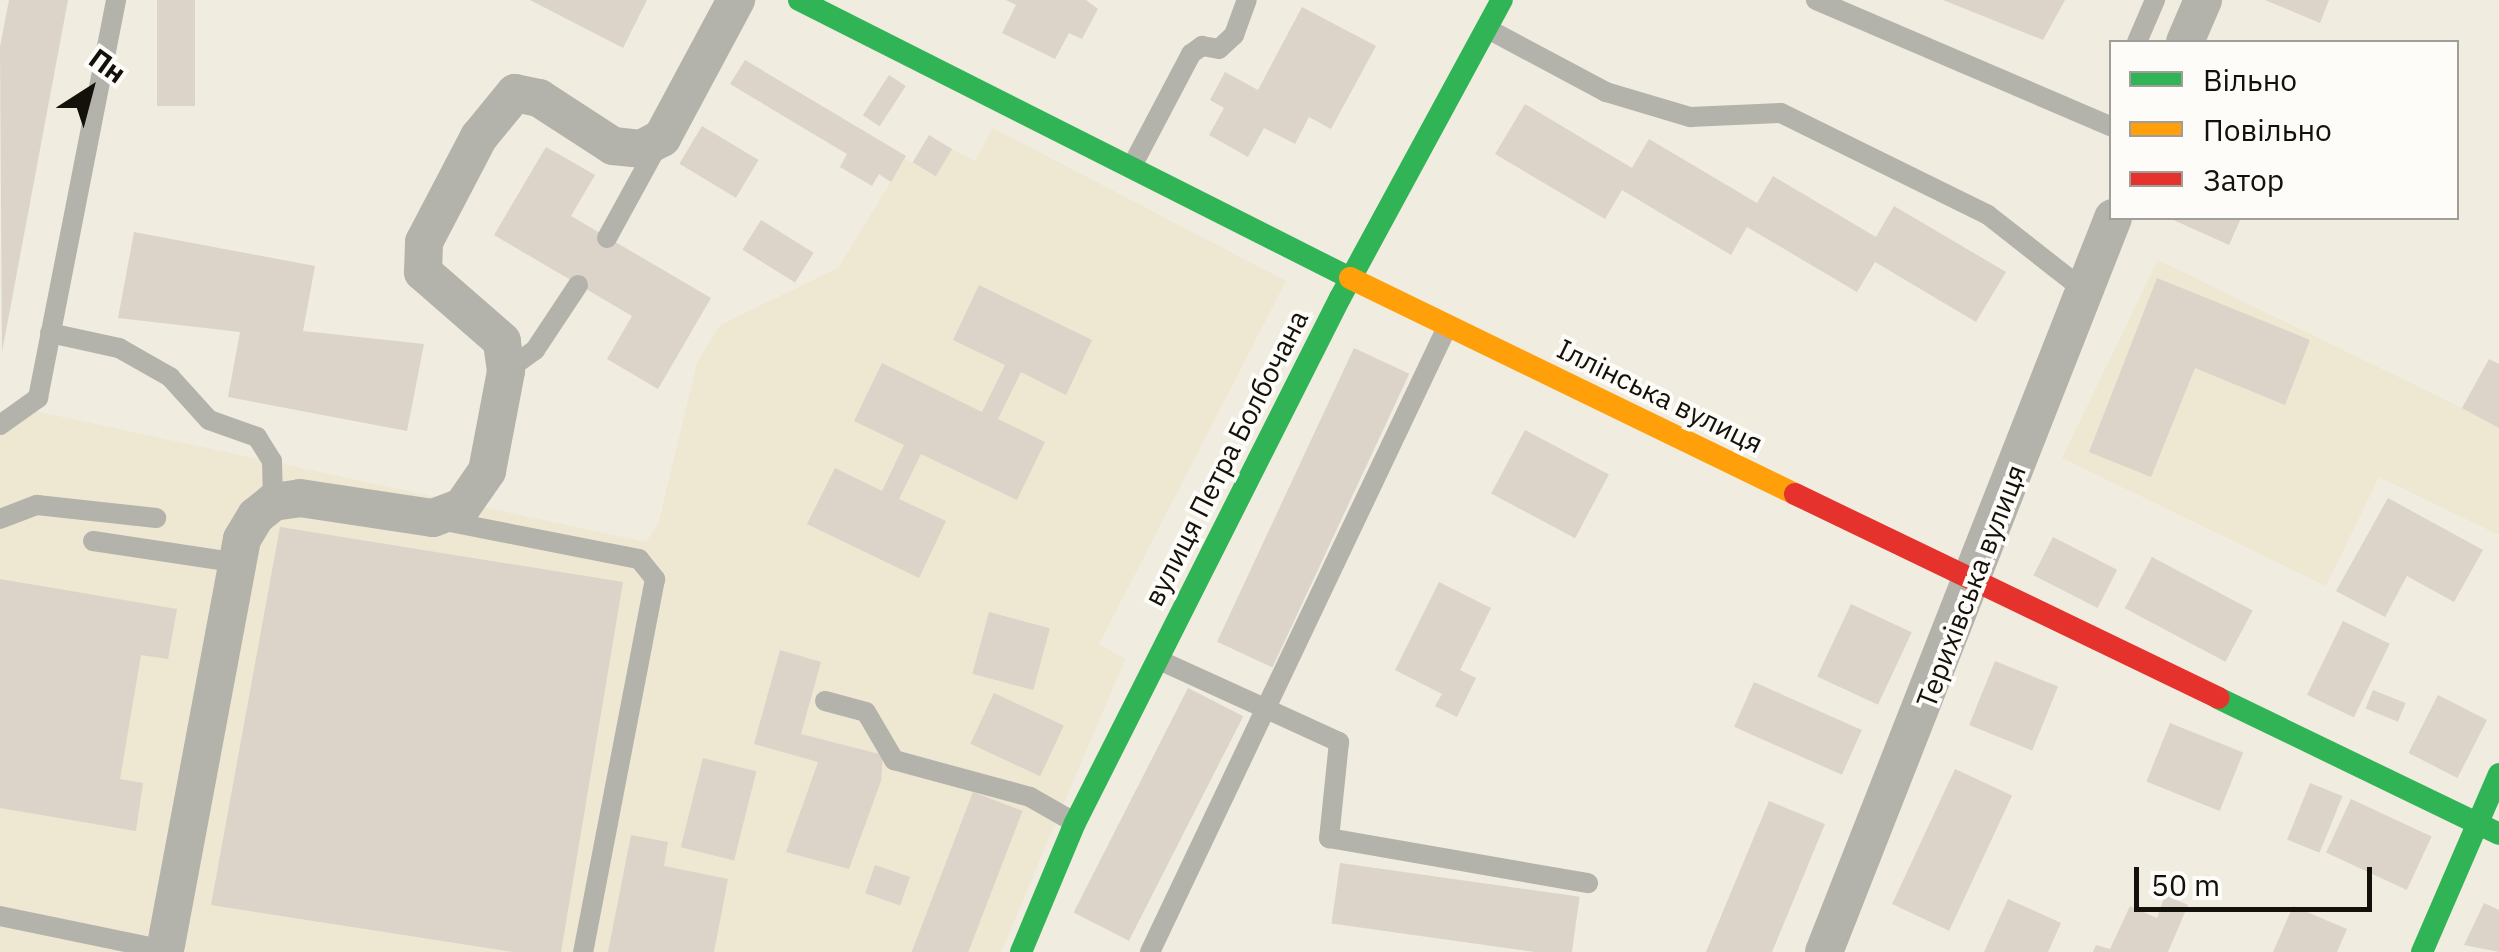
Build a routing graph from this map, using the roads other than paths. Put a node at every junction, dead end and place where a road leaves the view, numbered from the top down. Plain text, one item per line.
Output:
1 (116, 0) edge
2 (736, 0) edge
3 (1247, 0) edge
4 (1502, 0) edge
5 (1816, 0) edge
6 (2155, 0) edge
7 (2203, 0) edge
8 (806, 2) edge
9 (1486, 28) junction
10 (2139, 40) edge
11 (2185, 40) edge
12 (2109, 119) edge
13 (662, 138) junction
14 (1132, 166) junction
15 (2112, 220) edge
16 (607, 238) dead end
17 (1351, 278) junction
18 (578, 284) dead end
19 (2085, 291) junction
20 (1448, 326) junction
21 (50, 332) junction
22 (506, 371) junction
23 (0, 424) edge
24 (273, 502) junction
25 (156, 518) dead end
26 (433, 518) junction
27 (0, 519) edge
28 (92, 541) dead end
29 (238, 563) junction
30 (1974, 584) junction
31 (1158, 660) junction
32 (825, 701) dead end
33 (1264, 713) junction
34 (2499, 774) edge
35 (1076, 822) junction
36 (2489, 829) edge
37 (1588, 883) dead end
38 (0, 916) edge
39 (165, 948) edge
40 (583, 952) edge
41 (1021, 952) edge
42 (1150, 952) edge
43 (1824, 952) edge
44 (2422, 952) edge

1 - 21 lane
2 - 13 street
3 - 14 lane
4 - 9 street, вулиця Петра Болбочана
5 - 12 lane
6 - 10 lane
7 - 11 street
8 - 14 street, Іллінська вулиця
9 - 17 street, вулиця Петра Болбочана
9 - 19 lane
13 - 16 lane
13 - 22 street
14 - 17 street, Іллінська вулиця
15 - 19 street, Терихівська вулиця
17 - 20 street, Іллінська вулиця
17 - 31 street, вулиця Петра Болбочана
18 - 22 lane
19 - 30 street, Терихівська вулиця
20 - 30 street, Іллінська вулиця
20 - 33 lane
21 - 23 lane
21 - 24 lane
22 - 26 street
24 - 26 street
24 - 29 street
25 - 27 lane
26 - 40 lane
28 - 29 lane
29 - 39 street
30 - 36 street, Іллінська вулиця
30 - 43 street, Терихівська вулиця
31 - 33 lane
31 - 35 street, вулиця Петра Болбочана
32 - 35 lane
33 - 37 lane
33 - 42 lane
34 - 36 street
35 - 41 street, вулиця Петра Болбочана
36 - 44 street
38 - 39 lane

